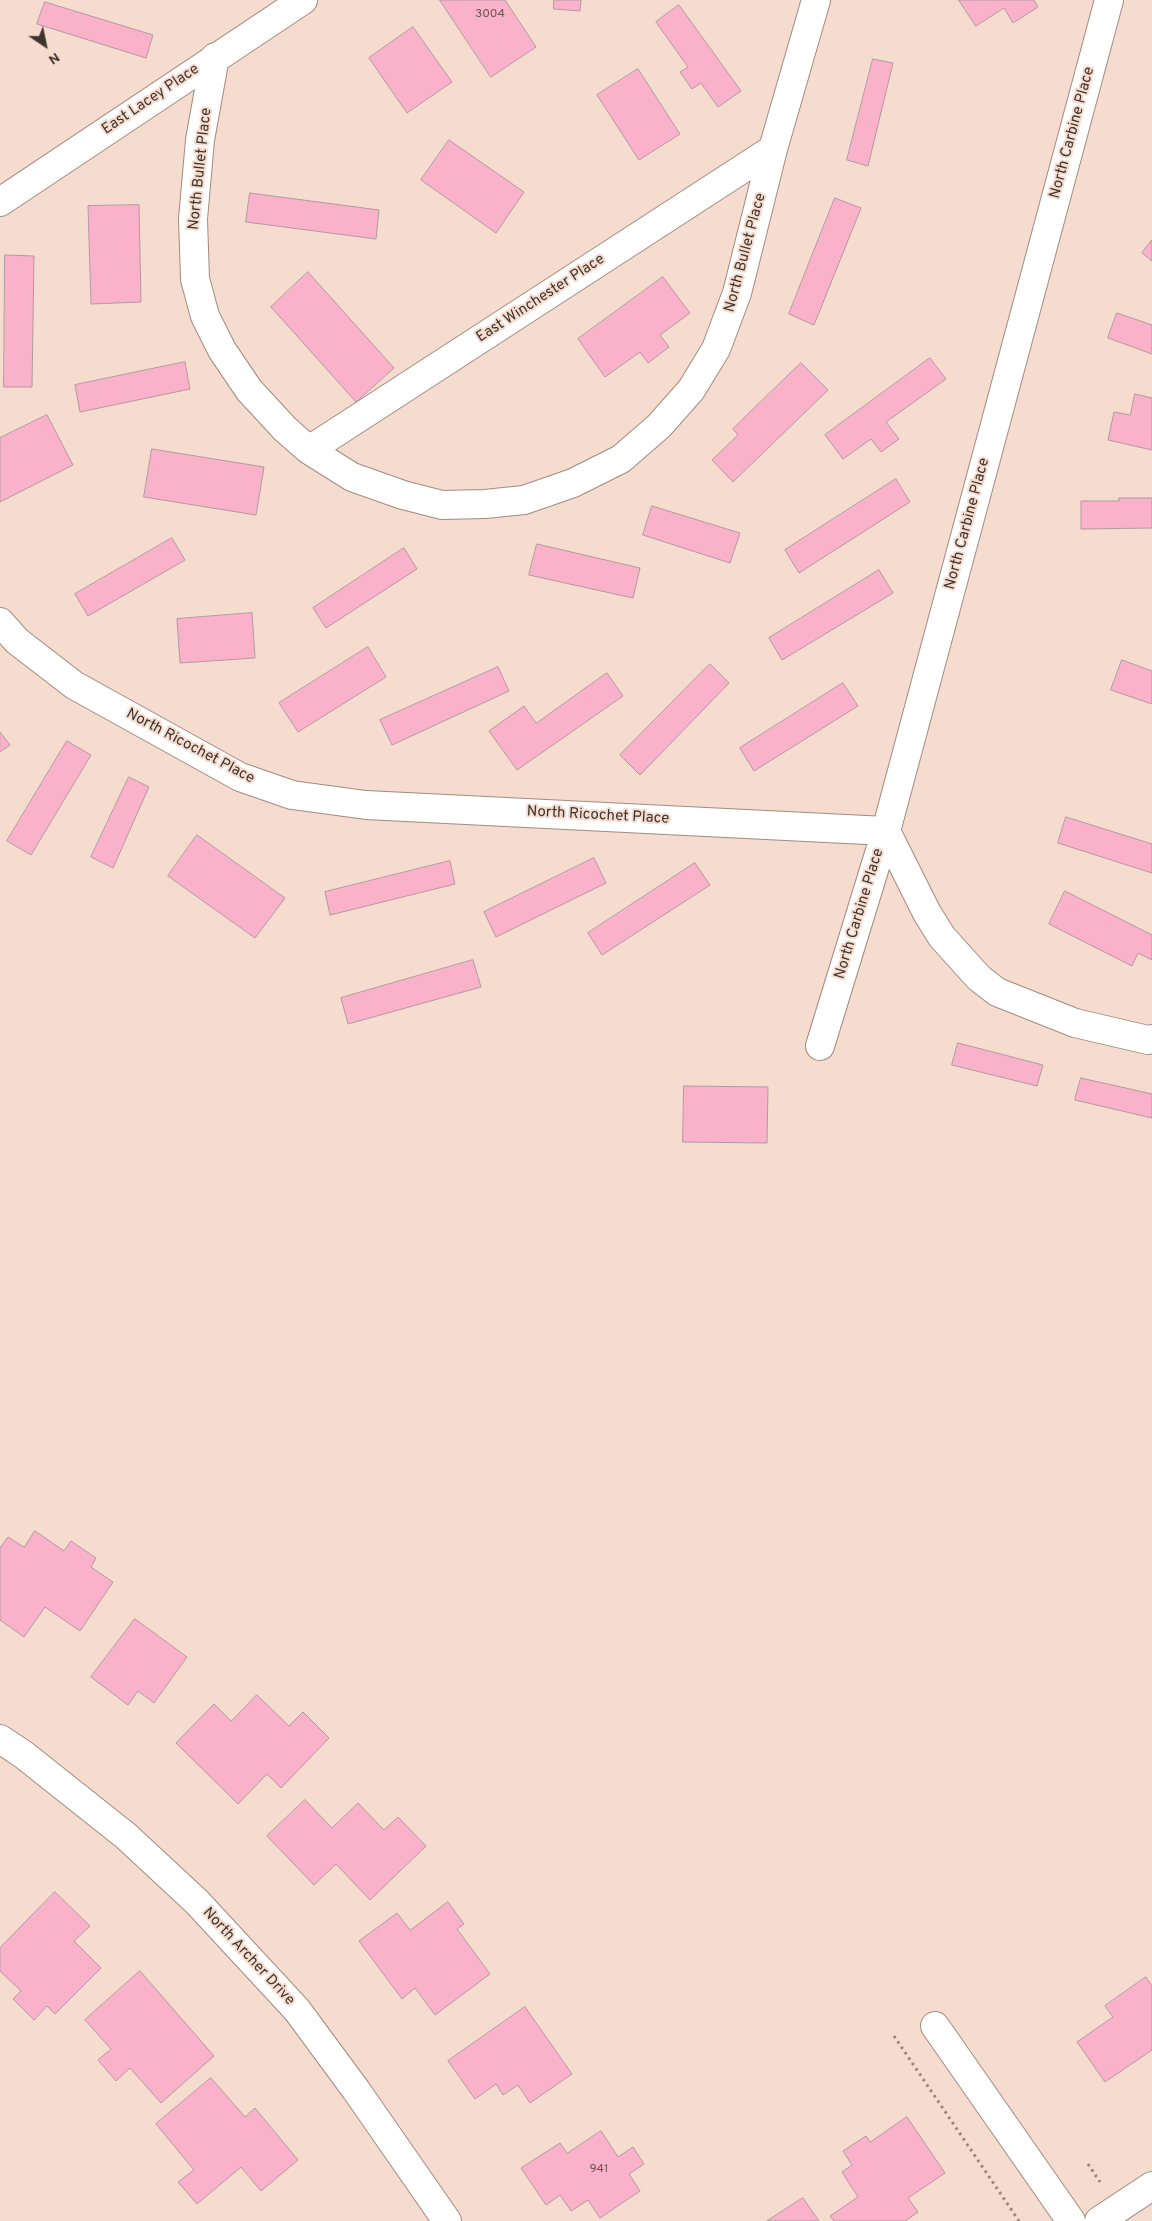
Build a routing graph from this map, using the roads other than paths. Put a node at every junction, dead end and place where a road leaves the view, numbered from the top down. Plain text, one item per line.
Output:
1 (303, 0) edge
2 (816, 0) edge
3 (1109, 0) edge
4 (215, 57) junction
5 (773, 149) junction
6 (0, 202) edge
7 (309, 450) junction
8 (0, 622) edge
9 (886, 831) junction
10 (1152, 1039) edge
11 (820, 1046) dead end
12 (0, 1739) edge
13 (935, 2026) dead end
14 (1152, 2186) edge
15 (447, 2221) edge
16 (1071, 2221) edge
17 (1099, 2221) edge

1 - 4 street, East Lacey Place
2 - 5 street, North Bullet Place
3 - 9 street, North Carbine Place
4 - 6 street, East Lacey Place
4 - 7 street, North Bullet Place
5 - 7 street, East Winchester Place
5 - 7 street, North Bullet Place
8 - 9 street, North Ricochet Place
9 - 10 street
9 - 11 street, North Carbine Place
12 - 15 street, North Archer Drive
13 - 16 street
14 - 17 street

